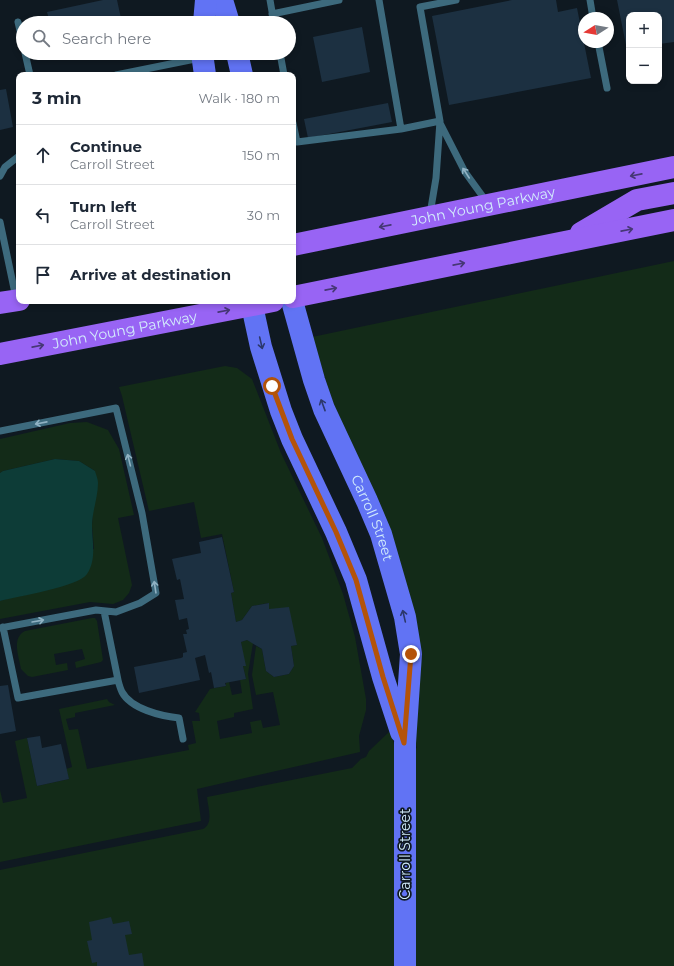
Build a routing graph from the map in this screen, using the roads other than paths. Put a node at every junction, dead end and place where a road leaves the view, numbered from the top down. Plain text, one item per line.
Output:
1 (206, 0) edge
2 (222, 0) edge
3 (270, 0) edge
4 (339, 0) edge
5 (379, 0) edge
6 (456, 0) edge
7 (590, 0) edge
8 (420, 3) edge
9 (593, 12) edge
10 (272, 14) joint
11 (205, 16) edge
12 (227, 16) edge
13 (599, 48) edge
14 (27, 60) edge
15 (239, 60) edge
16 (281, 60) edge
17 (203, 62) edge
18 (29, 72) edge
19 (136, 72) edge
20 (241, 72) edge
21 (283, 72) edge
22 (606, 88) dead end
23 (440, 121) junction
24 (401, 129) junction
25 (296, 143) edge
26 (16, 158) edge
27 (674, 167) edge
28 (0, 176) edge
29 (674, 193) edge
30 (489, 205) junction
31 (429, 217) junction
32 (674, 220) edge
33 (0, 222) edge
34 (566, 242) junction
35 (296, 244) edge
36 (296, 296) edge
37 (12, 301) edge
38 (247, 304) edge
39 (252, 304) edge
40 (293, 304) edge
41 (0, 354) edge
42 (0, 431) edge
43 (104, 611) junction
44 (1, 628) edge
45 (118, 680) junction
46 (183, 739) dead end
47 (404, 743) junction
48 (405, 966) edge

1 - 11 main road
2 - 12 main road
3 - 10 lane
4 - 10 lane
5 - 24 lane
6 - 8 lane
7 - 9 lane
8 - 23 lane
13 - 22 lane
14 - 18 lane
15 - 20 main road
16 - 21 lane
17 - 19 lane
23 - 24 lane
30 -> 23 lane
23 - 31 lane
24 - 25 lane
26 - 28 lane
27 -> 30 highway, John Young Parkway
29 - 34 highway
30 - 31 highway, John Young Parkway
31 -> 35 highway, John Young Parkway
34 -> 32 highway
33 - 37 lane
36 -> 34 highway
41 -> 38 highway, John Young Parkway
39 -> 47 main road, Carroll Street
47 -> 40 main road, Carroll Street
43 -> 42 lane
44 -> 43 lane
43 - 45 lane
44 - 45 lane
45 - 46 lane
47 - 48 main road, Carroll Street

